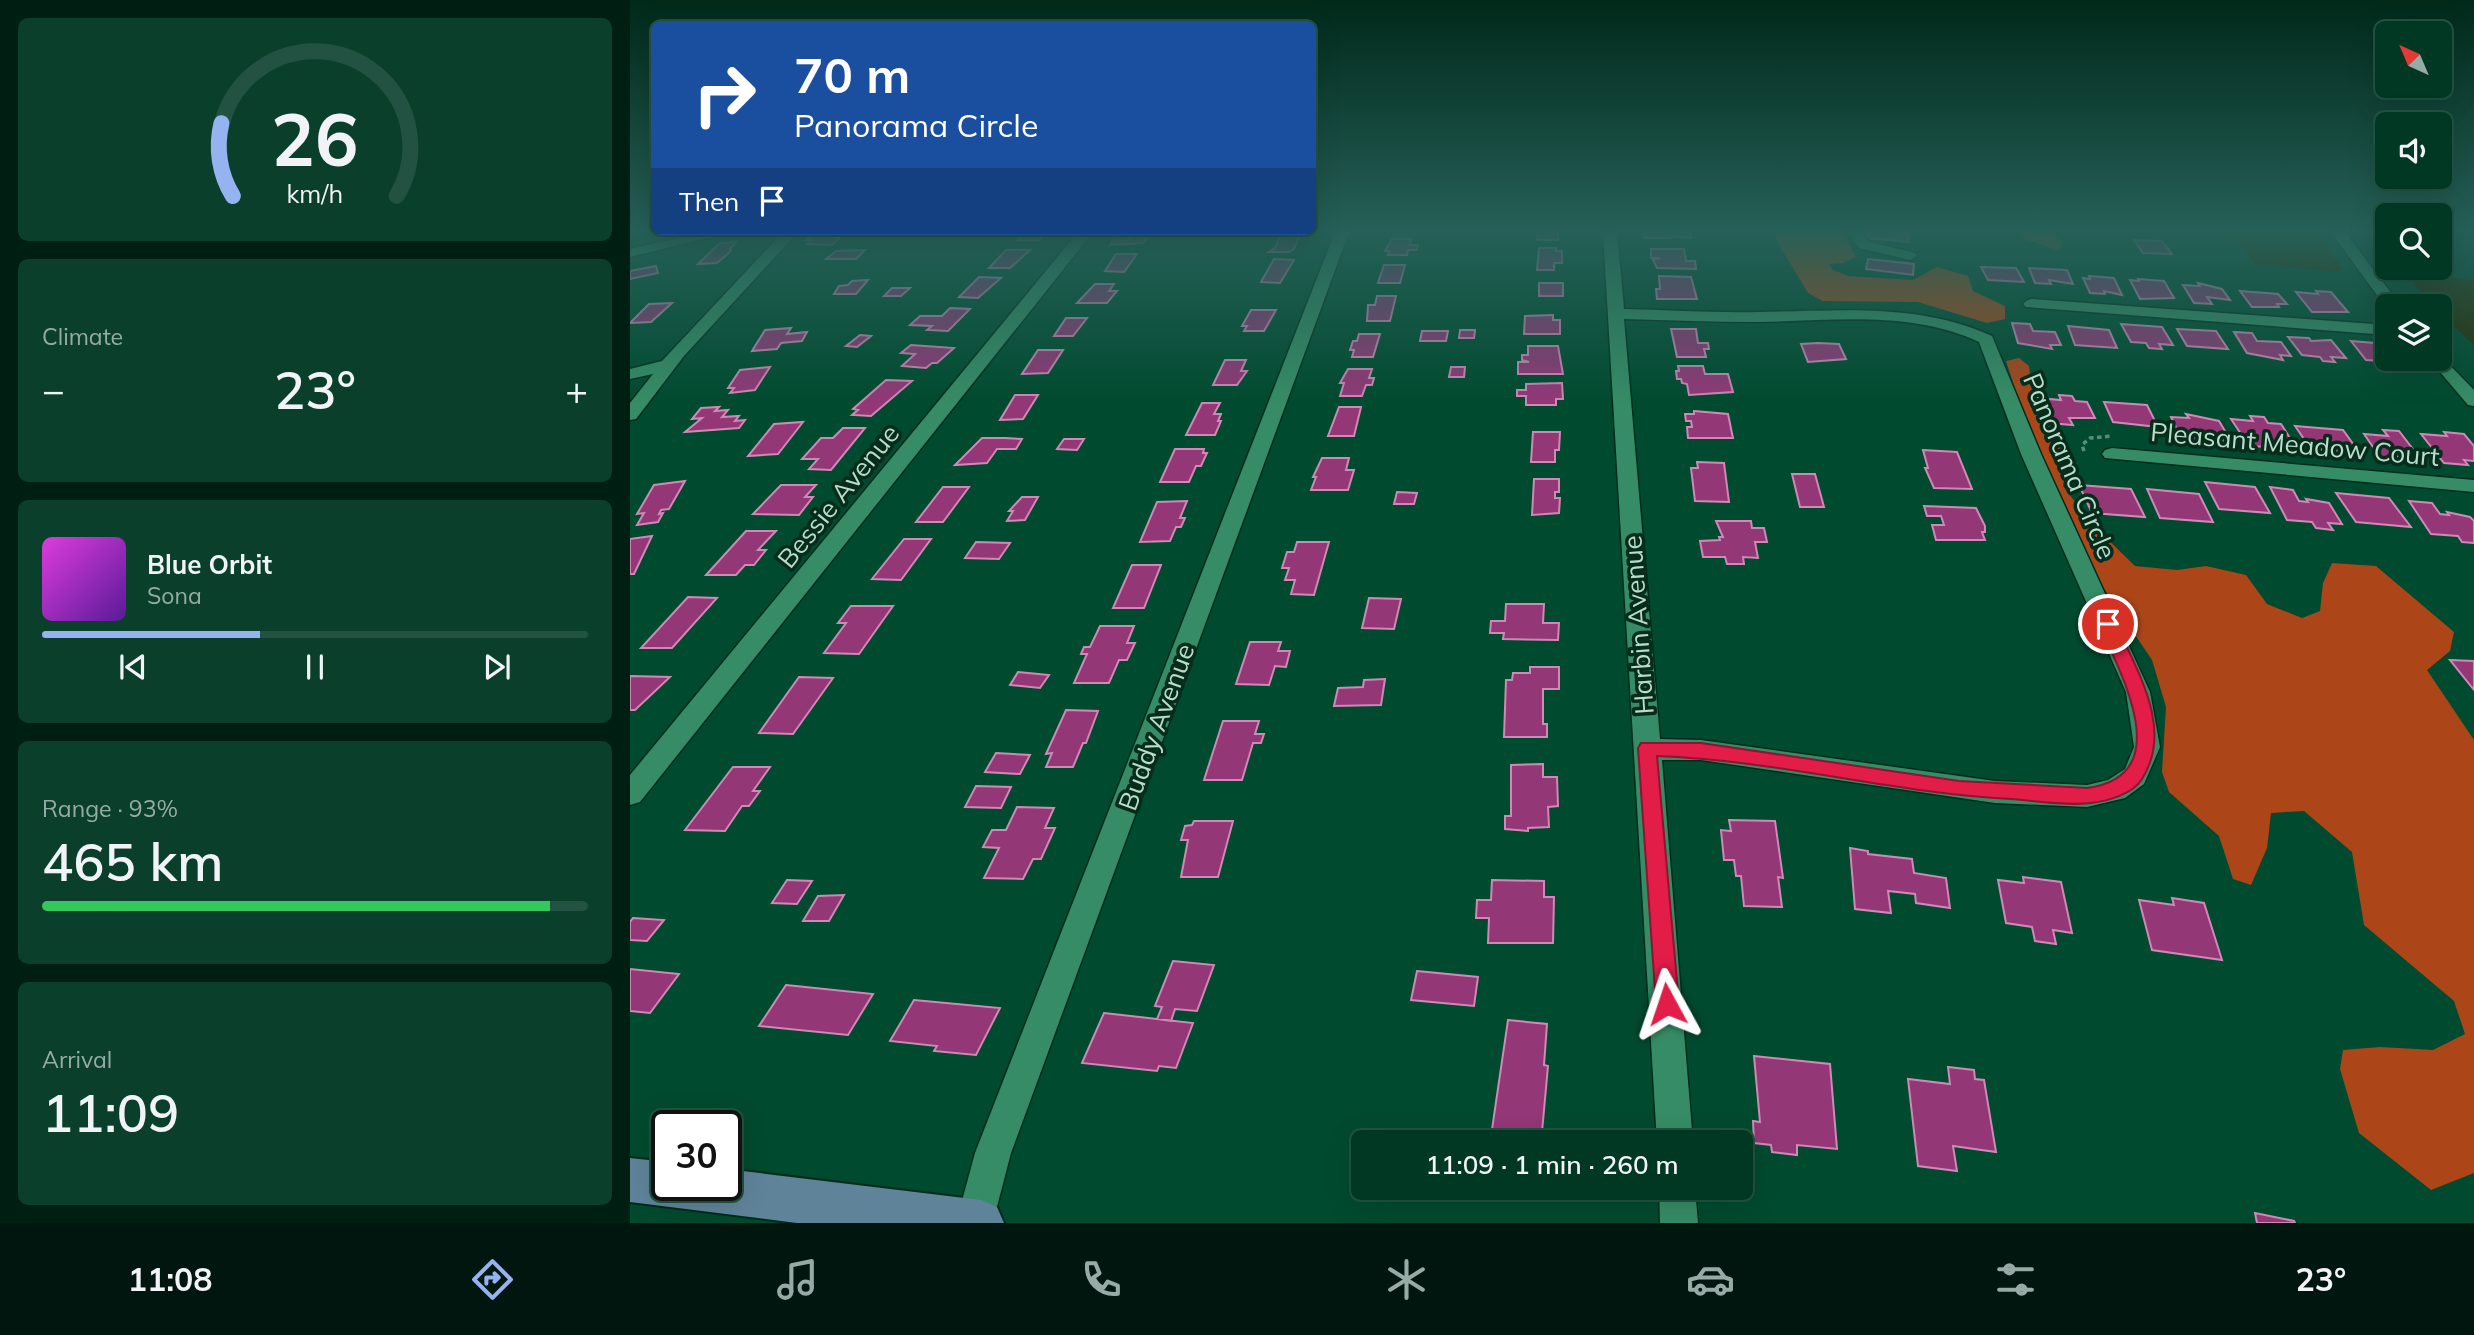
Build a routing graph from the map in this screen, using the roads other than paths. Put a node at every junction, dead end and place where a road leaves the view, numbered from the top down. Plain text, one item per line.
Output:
1 (738, 289) edge
2 (1040, 289) edge
3 (1320, 289) edge
4 (1613, 289) edge
5 (2031, 304) dead end
6 (1615, 314) junction
7 (2375, 329) edge
8 (667, 365) junction
9 (2448, 371) edge
10 (630, 374) edge
11 (2474, 401) edge
12 (630, 415) edge
13 (2112, 454) dead end
14 (2474, 486) edge
15 (1647, 748) junction
16 (630, 794) edge
17 (1674, 1130) edge
18 (630, 1180) edge
19 (1678, 1200) edge
20 (977, 1223) edge
21 (1679, 1223) edge

1 - 8 street
2 - 16 street, Bessie Avenue
3 - 20 street, Buddy Avenue
4 - 6 street, Harbin Avenue
5 - 7 street
6 - 15 street, Harbin Avenue
6 - 15 street, Panorama Circle
8 - 10 street
8 - 12 street
9 - 11 street
13 - 14 street, Pleasant Meadow Court
15 - 17 street, Harbin Avenue
18 - 20 main road
19 - 21 street

